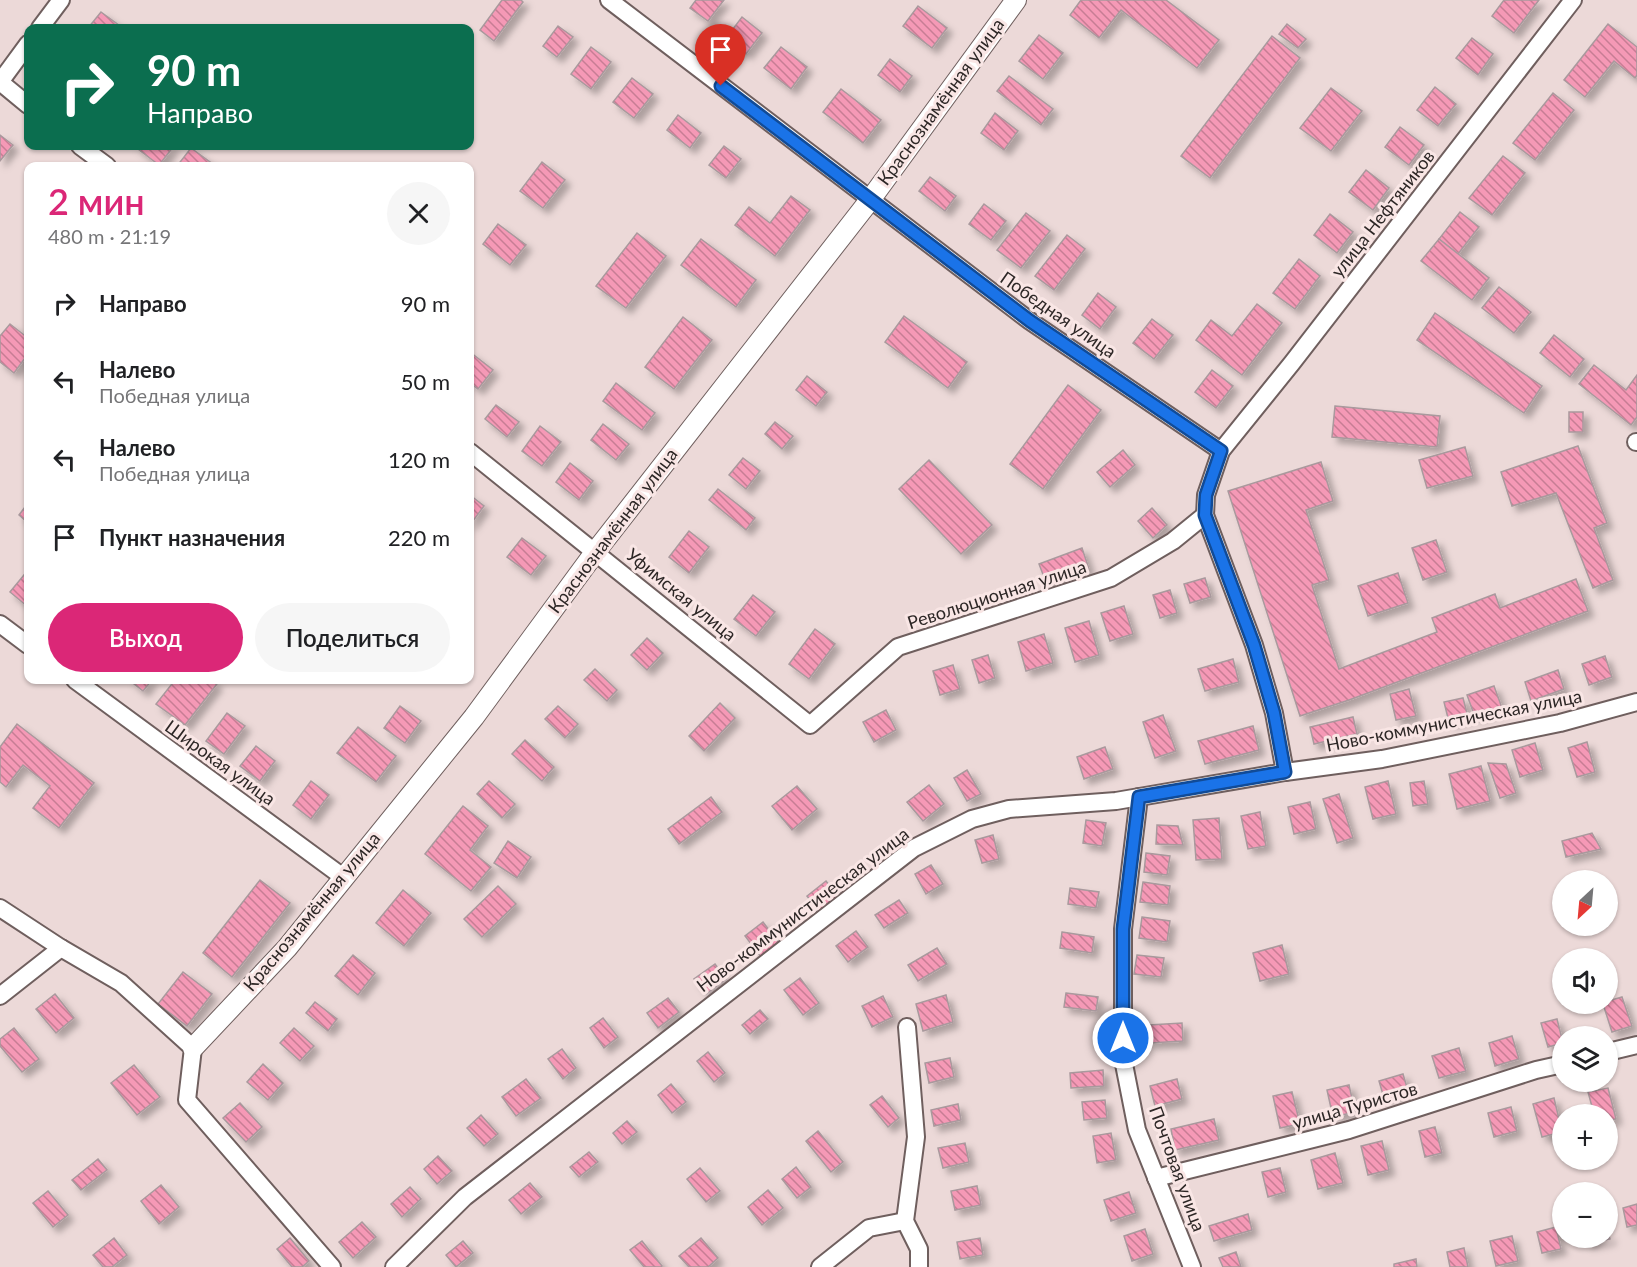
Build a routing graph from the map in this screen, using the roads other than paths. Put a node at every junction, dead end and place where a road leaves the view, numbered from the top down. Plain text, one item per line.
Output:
1 (61, 0) edge
2 (609, 0) edge
3 (1016, 0) edge
4 (1573, 0) edge
5 (43, 24) edge
6 (24, 49) edge
7 (0, 82) edge
8 (24, 102) edge
9 (85, 150) edge
10 (102, 162) edge
11 (870, 200) junction
12 (1221, 451) junction
13 (474, 455) edge
14 (1205, 515) junction
15 (596, 551) junction
16 (0, 624) edge
17 (24, 642) edge
18 (80, 684) edge
19 (1637, 702) edge
20 (810, 724) joint
21 (1285, 772) junction
22 (1139, 797) junction
23 (343, 877) junction
24 (0, 908) edge
25 (61, 948) junction
26 (0, 996) edge
27 (907, 1027) dead end
28 (1637, 1045) edge
29 (193, 1048) junction
30 (1618, 1050) edge
31 (1552, 1066) edge
32 (1156, 1178) junction
33 (905, 1221) junction
34 (332, 1267) edge
35 (394, 1267) edge
36 (820, 1267) edge
37 (919, 1267) edge
38 (1192, 1267) edge

1 - 5 street
2 - 11 street, Победная улица
3 - 11 street, Краснознамённая улица
4 - 12 street, улица Нефтяников
6 - 7 street
7 - 8 street
9 - 10 street
11 - 12 street, Победная улица
11 - 15 street, Краснознамённая улица
12 - 14 street
13 - 15 street, Уфимская улица
14 - 20 street, Революционная улица
14 - 21 street
15 - 20 street, Уфимская улица
15 - 23 street, Краснознамённая улица
16 - 17 street
18 - 23 street, Широкая улица
19 - 21 street, Ново-коммунистическая улица
21 - 22 street, Ново-коммунистическая улица
22 - 32 street, Почтовая улица
22 - 35 street, Ново-коммунистическая улица
23 - 29 street, Краснознамённая улица
24 - 25 street
25 - 26 street
25 - 29 street
27 - 33 street
28 - 30 street
29 - 34 street
31 - 32 street, улица Туристов
32 - 38 street, Почтовая улица
33 - 36 street
33 - 37 street

